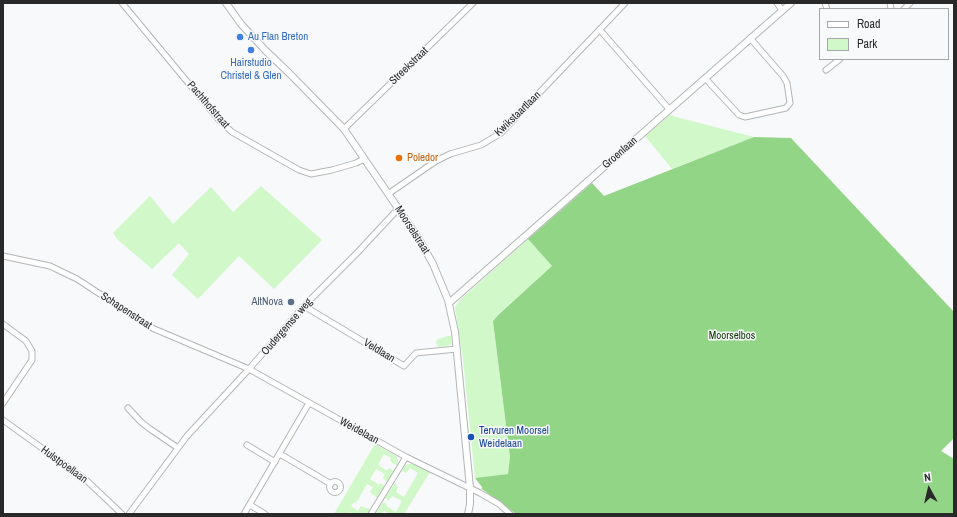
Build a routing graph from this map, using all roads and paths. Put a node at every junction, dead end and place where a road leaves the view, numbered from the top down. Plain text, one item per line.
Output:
1 (122, 3) edge
2 (226, 3) edge
3 (473, 3) edge
4 (625, 3) edge
5 (777, 3) edge
6 (791, 3) edge
7 (782, 10) junction
8 (600, 30) junction
9 (750, 38) junction
10 (838, 60) edge
11 (826, 70) dead end
12 (705, 78) junction
13 (669, 109) junction
14 (344, 129) junction
15 (364, 159) junction
16 (388, 194) junction
17 (398, 209) junction
18 (3, 258) edge
19 (449, 303) junction
20 (304, 306) junction
21 (3, 324) edge
22 (456, 349) junction
23 (249, 370) junction
24 (3, 403) edge
25 (309, 403) junction
26 (128, 408) dead end
27 (3, 420) edge
28 (247, 445) dead end
29 (178, 448) junction
30 (280, 454) junction
31 (406, 457) junction
32 (275, 462) junction
33 (331, 484) dead end
34 (470, 488) junction
35 (250, 505) junction
36 (122, 514) edge
37 (129, 514) edge
38 (244, 514) edge
39 (265, 514) edge
40 (371, 514) edge
41 (468, 514) edge
42 (510, 514) edge

1 - 15 street, Pachthofstraat
2 - 14 street, Moorselstraat
3 - 14 street, Streekstraat
4 - 8 street, Kwikstaartlaan
5 - 7 street
6 - 7 street, Groenlaan
7 - 9 street, Groenlaan
8 - 13 street
8 - 16 street, Kwikstaartlaan
9 - 12 street, Groenlaan
9 - 12 street
10 - 11 street
12 - 13 street, Groenlaan
13 - 19 street, Groenlaan
14 - 15 street, Moorselstraat
15 - 16 street, Moorselstraat
16 - 17 street, Moorselstraat
17 - 19 street, Moorselstraat
17 - 20 street, Oudergemse weg
18 - 23 street, Schapenstraat
19 - 22 street, Moorselstraat
20 - 22 street, Veldlaan
20 - 23 street, Oudergemse weg
21 - 24 street
22 - 34 street, Moorselstraat
23 - 25 street, Weidelaan
23 - 29 street, Oudergemse weg
25 - 30 street
25 - 31 street, Weidelaan
26 - 29 street
27 - 36 street, Hulstpoellaan
28 - 32 street
29 - 37 street, Oudergemse weg
30 - 32 street
30 - 33 street
31 - 34 street, Weidelaan
31 - 40 street
32 - 35 street
34 - 41 street, Moorselstraat
34 - 42 street, Weidelaan
35 - 38 street
35 - 39 street

